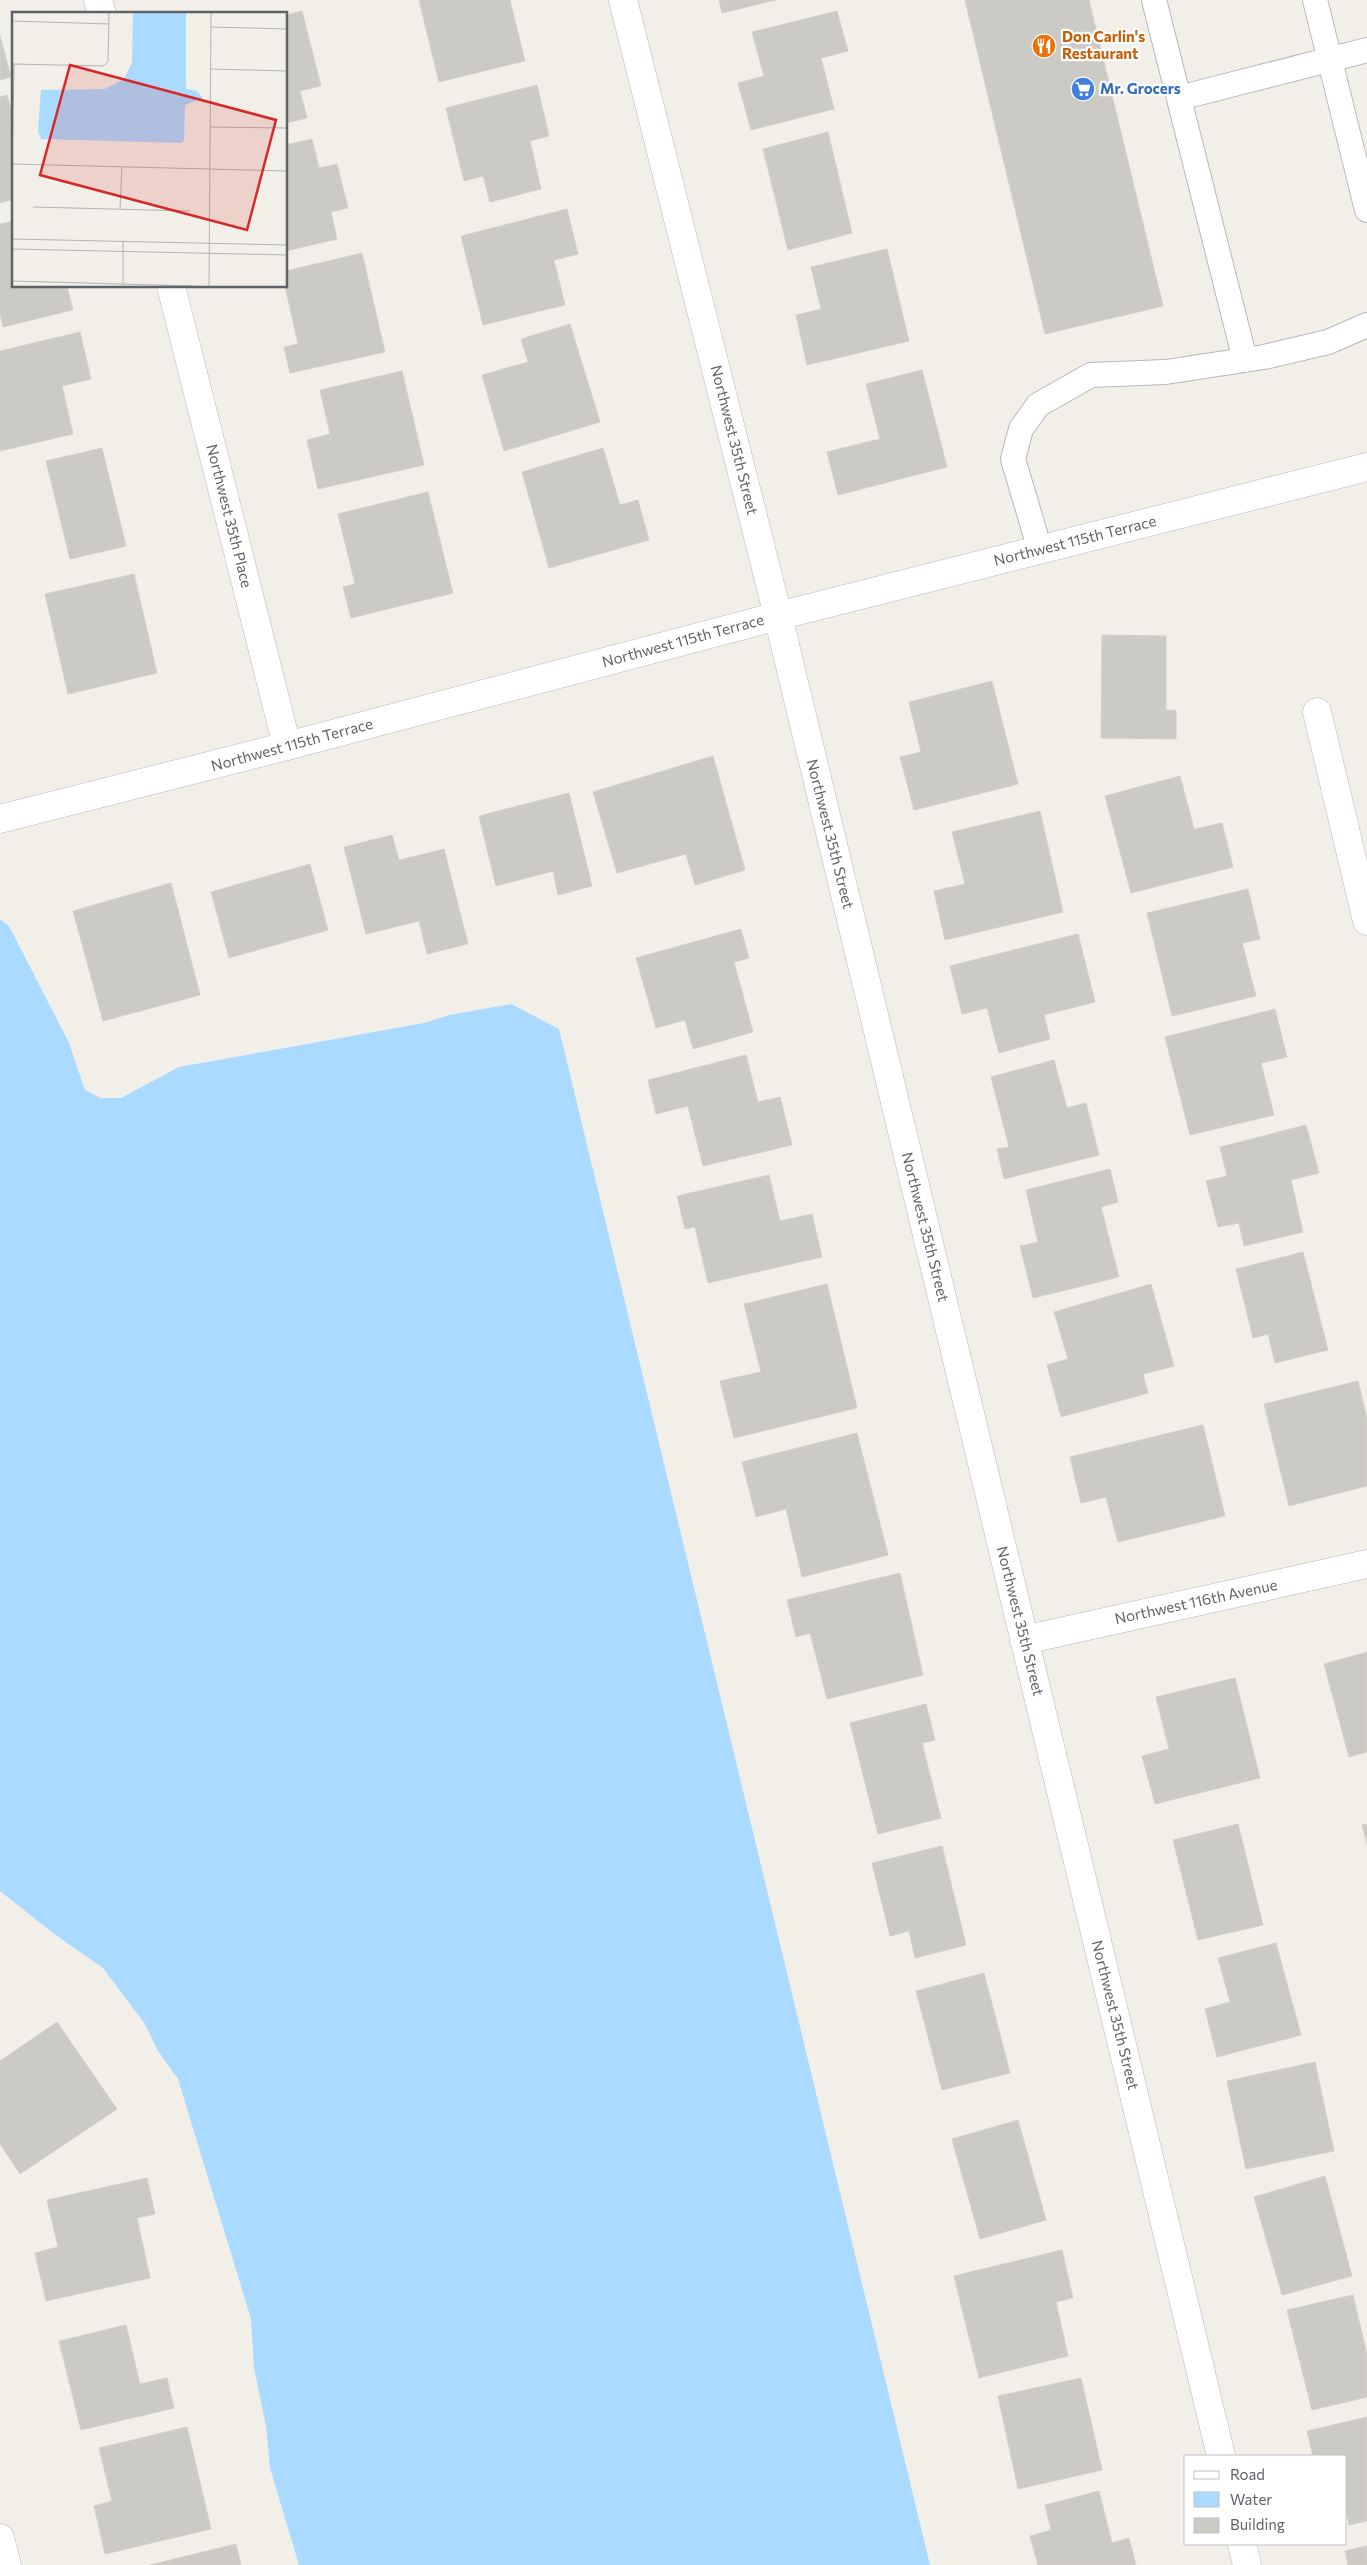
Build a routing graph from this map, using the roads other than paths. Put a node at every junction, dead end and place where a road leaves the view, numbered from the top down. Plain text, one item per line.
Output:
1 (624, 0) edge
2 (1154, 0) edge
3 (1315, 0) edge
4 (1367, 50) edge
5 (1330, 59) junction
6 (1179, 98) junction
7 (1367, 210) edge
8 (172, 288) edge
9 (1367, 325) edge
10 (1245, 360) junction
11 (1367, 467) edge
12 (1040, 550) junction
13 (778, 616) junction
14 (1317, 712) dead end
15 (288, 746) junction
16 (0, 818) edge
17 (1367, 921) edge
18 (1367, 1564) edge
19 (1024, 1640) junction
20 (1221, 2455) edge
21 (0, 2538) edge
22 (1242, 2545) edge
23 (7, 2565) edge
24 (1247, 2565) edge

1 - 13 street, Northwest 35th Street
2 - 6 lane
3 - 5 lane
4 - 5 lane
5 - 6 lane
5 - 7 lane
6 - 10 lane
8 - 15 street, Northwest 35th Place
9 - 10 lane
10 - 12 lane
11 - 12 street, Northwest 115th Terrace
12 - 13 street, Northwest 115th Terrace
13 - 15 street, Northwest 115th Terrace
13 - 19 street, Northwest 35th Street
14 - 17 street
15 - 16 street, Northwest 115th Terrace
18 - 19 street, Northwest 116th Avenue
19 - 20 street, Northwest 35th Street
21 - 23 street
22 - 24 street

